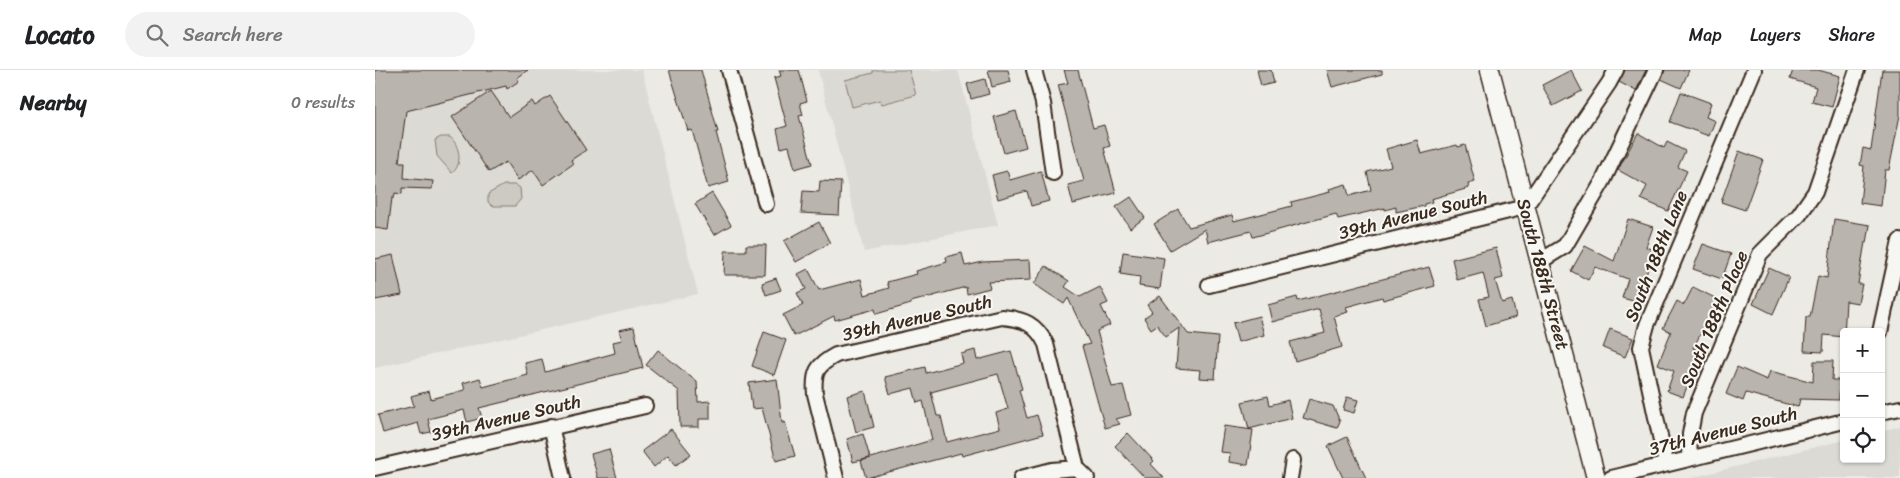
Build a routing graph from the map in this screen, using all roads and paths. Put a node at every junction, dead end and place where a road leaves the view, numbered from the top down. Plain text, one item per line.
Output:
1 (729, 70) edge
2 (1035, 70) edge
3 (1490, 70) edge
4 (1616, 70) edge
5 (1656, 70) edge
6 (1754, 70) edge
7 (1857, 70) edge
8 (1053, 173) dead end
9 (765, 204) dead end
10 (1525, 207) junction
11 (1900, 241) edge
12 (1539, 262) junction
13 (1209, 285) dead end
14 (1881, 328) edge
15 (645, 406) dead end
16 (1900, 408) edge
17 (1885, 411) edge
18 (1840, 422) edge
19 (551, 426) junction
20 (1689, 458) junction
21 (1293, 460) dead end
22 (1666, 464) junction
23 (375, 468) edge
24 (1077, 468) junction
25 (563, 478) edge
26 (836, 478) edge
27 (1021, 478) edge
28 (1087, 478) edge
29 (1290, 478) edge
30 (1596, 478) edge
31 (1611, 478) edge

1 - 9 street
2 - 8 street
3 - 10 main road, South 188th Street
4 - 10 street
5 - 12 street
6 - 22 street, South 188th Lane
7 - 20 street, South 188th Place
10 - 12 main road, South 188th Street
10 - 13 street, 39th Avenue South
11 - 14 street
12 - 30 main road, South 188th Street
15 - 19 street, 39th Avenue South
16 - 17 street
18 - 20 street, 37th Avenue South
19 - 23 street, 39th Avenue South
19 - 25 street
20 - 22 street, 37th Avenue South
21 - 29 street
22 - 31 street, 37th Avenue South
24 - 26 street, 39th Avenue South
24 - 27 street
24 - 28 street

